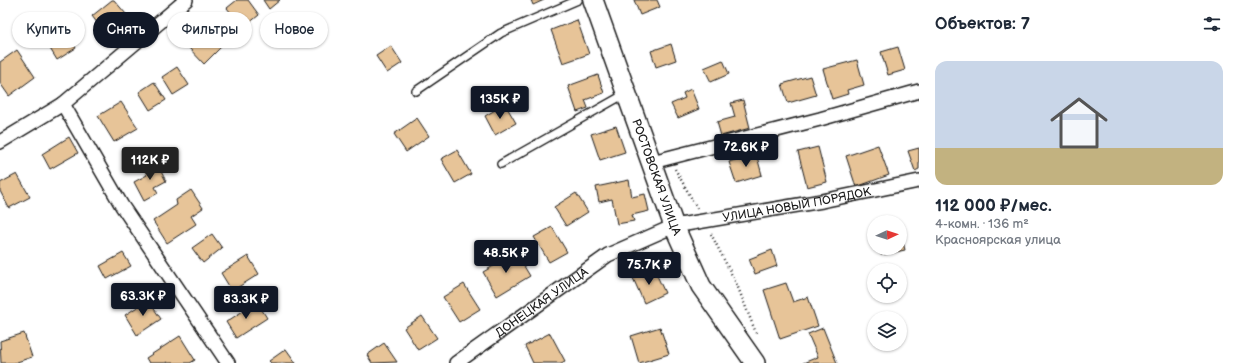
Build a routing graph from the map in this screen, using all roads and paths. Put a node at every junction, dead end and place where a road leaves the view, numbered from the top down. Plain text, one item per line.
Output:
1 (186, 0) edge
2 (578, 0) edge
3 (593, 0) edge
4 (416, 91) dead end
5 (919, 91) edge
6 (627, 93) junction
7 (62, 104) junction
8 (0, 142) edge
9 (660, 160) junction
10 (501, 164) dead end
11 (919, 181) edge
12 (704, 221) junction
13 (674, 226) junction
14 (757, 337) dead end
15 (228, 363) edge
16 (456, 363) edge
17 (755, 363) edge

1 - 7 street
2 - 4 lane
3 - 6 street, РОСТОВСКАЯ УЛИЦА
5 - 9 street
6 - 9 street, РОСТОВСКАЯ УЛИЦА
6 - 10 lane
7 - 8 street
7 - 15 street
9 - 12 path
9 - 13 street, РОСТОВСКАЯ УЛИЦА
11 - 12 street, УЛИЦА НОВЫЙ ПОРЯДОК
12 - 13 street, УЛИЦА НОВЫЙ ПОРЯДОК
12 - 14 path
13 - 16 street, ДОНЕЦКАЯ УЛИЦА
13 - 17 street, РОСТОВСКАЯ УЛИЦА

